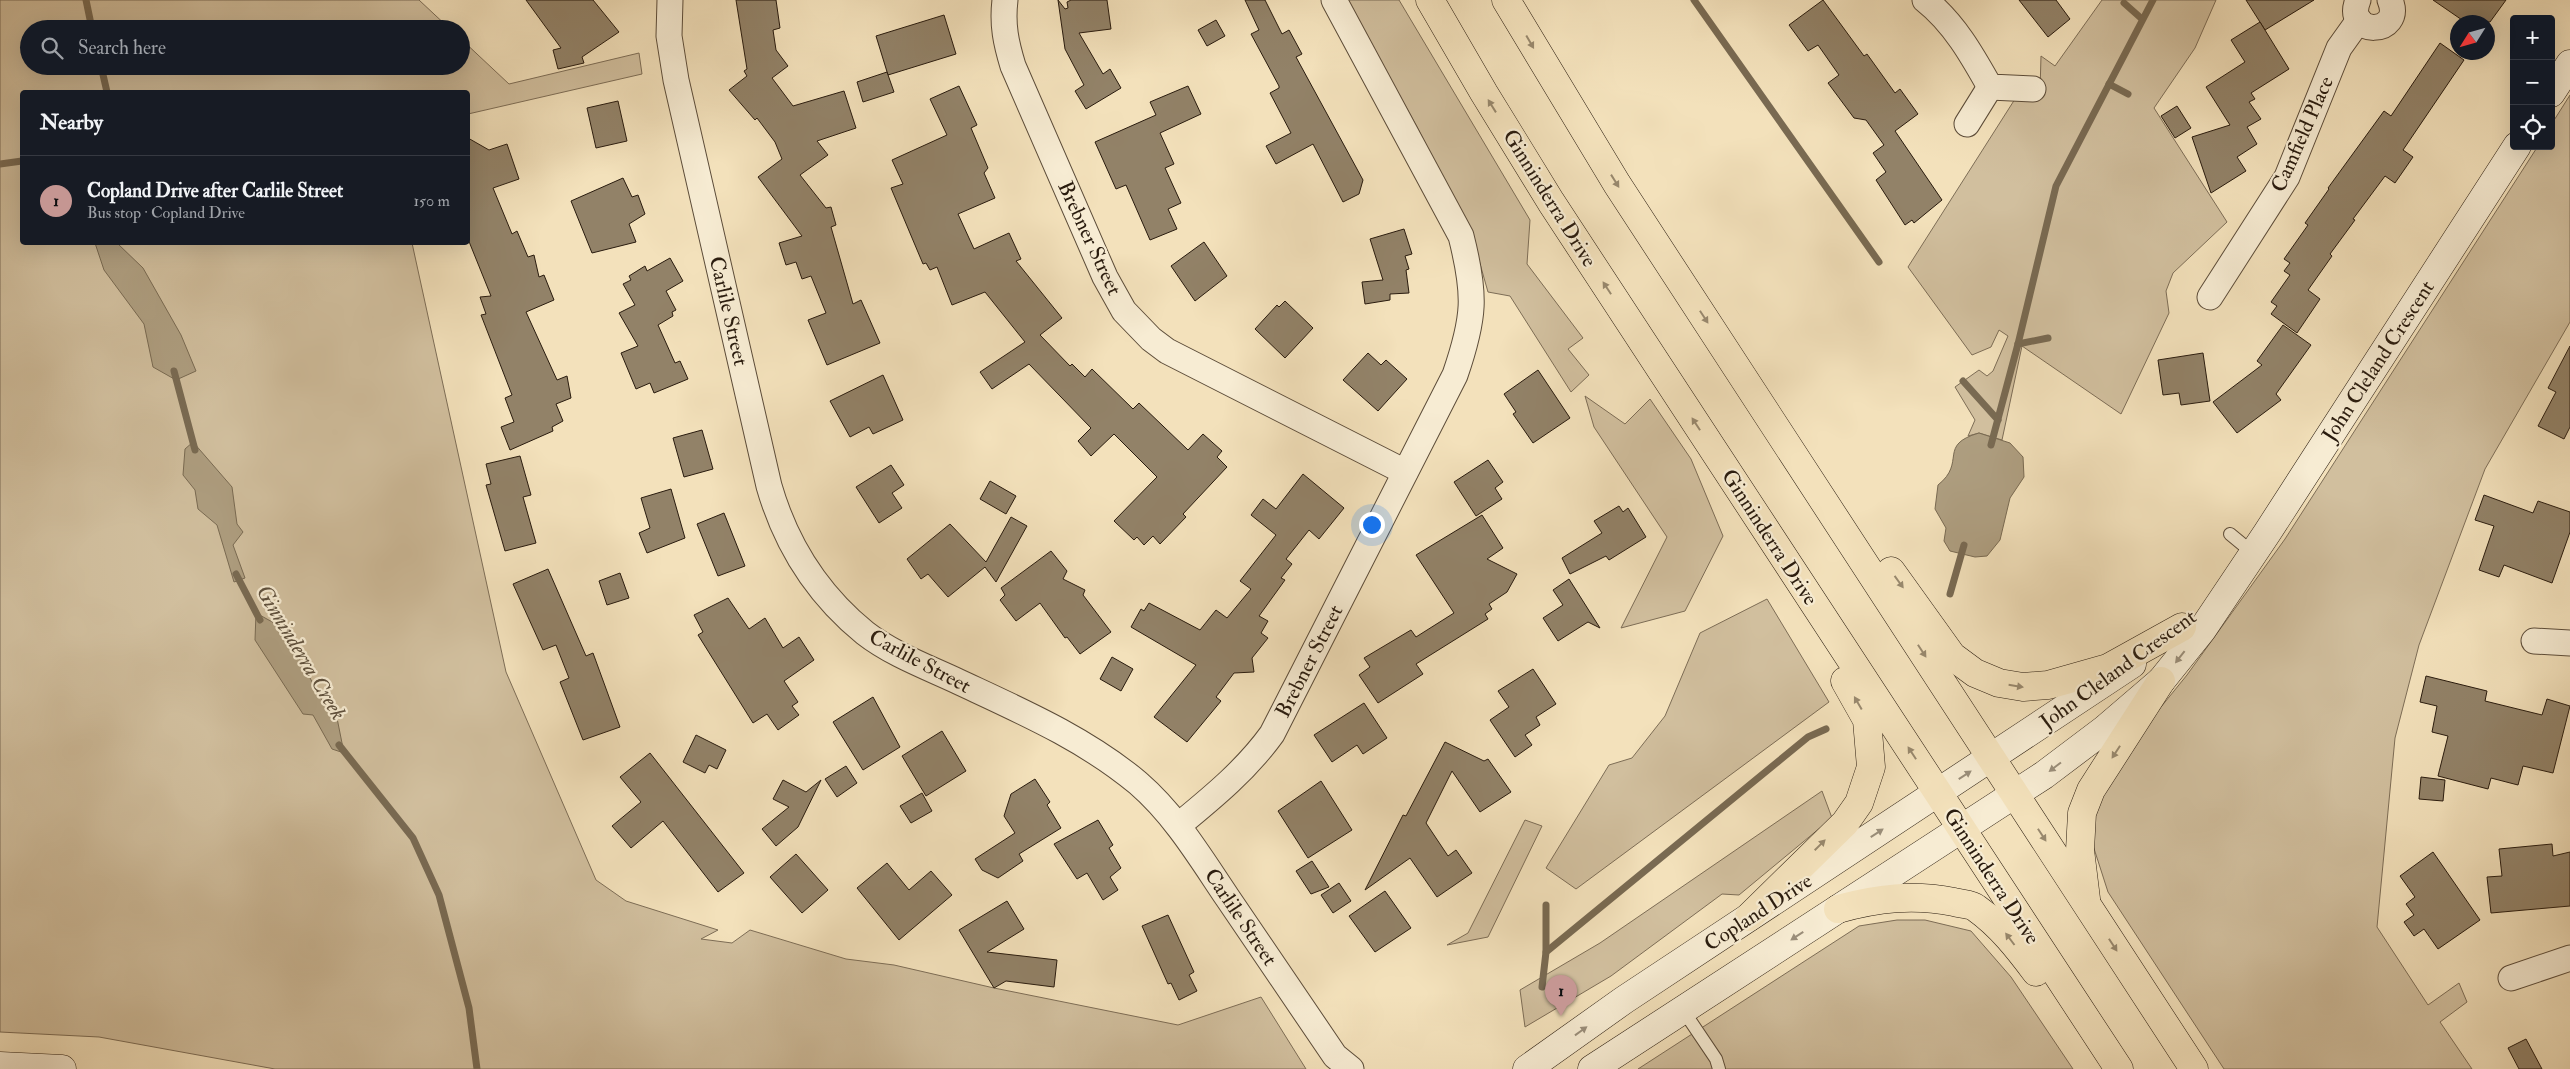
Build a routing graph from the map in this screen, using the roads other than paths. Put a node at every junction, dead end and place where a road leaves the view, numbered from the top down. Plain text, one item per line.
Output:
1 (670, 0) edge
2 (1005, 0) edge
3 (1334, 0) edge
4 (1430, 0) edge
5 (1506, 0) edge
6 (1924, 0) edge
7 (2390, 0) edge
8 (2358, 10) edge
9 (2570, 64) edge
10 (1990, 87) junction
11 (2555, 87) edge
12 (2033, 89) dead end
13 (1967, 124) dead end
14 (2514, 150) edge
15 (2210, 297) dead end
16 (1405, 472) junction
17 (1854, 532) junction
18 (2230, 534) dead end
19 (2246, 563) junction
20 (1790, 574) junction
21 (2182, 627) junction
22 (2534, 641) dead end
23 (2570, 643) edge
24 (2161, 681) junction
25 (1991, 758) junction
26 (1938, 793) junction
27 (2015, 794) junction
28 (1179, 825) junction
29 (1962, 829) junction
30 (2086, 904) junction
31 (1838, 909) junction
32 (1749, 918) junction
33 (2570, 958) edge
34 (2511, 978) dead end
35 (1683, 1010) junction
36 (2114, 1062) edge
37 (1534, 1064) edge
38 (1341, 1065) edge
39 (0, 1066) edge
40 (62, 1069) edge
41 (1592, 1069) edge
42 (1719, 1069) edge
43 (2194, 1069) edge

1 - 28 street, Carlile Street
2 - 16 street, Brebner Street
3 - 16 street, Brebner Street
20 -> 4 main road, Ginninderra Drive
5 -> 17 main road
6 - 10 street
7 - 8 street, Camfield Place
8 - 15 street, Camfield Place
9 - 11 street
10 - 12 street
10 - 13 street
14 - 19 street, John Cleland Crescent
16 - 28 street, Brebner Street
17 -> 21 main road
17 -> 25 main road
18 - 19 lane
19 - 21 street, John Cleland Crescent
19 -> 24 street, John Cleland Crescent
26 -> 20 main road, Ginninderra Drive
32 -> 20 main road
21 - 25 street, John Cleland Crescent
22 - 23 street
24 -> 27 street, John Cleland Crescent
24 -> 30 main road
26 -> 25 street, Copland Drive
25 - 27 main road
26 - 29 main road, Ginninderra Drive
32 -> 26 street, Copland Drive
27 - 29 street, Copland Drive
27 -> 30 main road
28 - 38 street, Carlile Street
29 - 31 street, Copland Drive
29 - 36 main road, Ginninderra Drive
30 -> 43 main road
31 -> 35 street, Copland Drive
36 -> 31 main road
37 -> 32 street, Copland Drive
33 - 34 street
35 - 41 street, Copland Drive
35 - 42 lane
39 - 40 street

